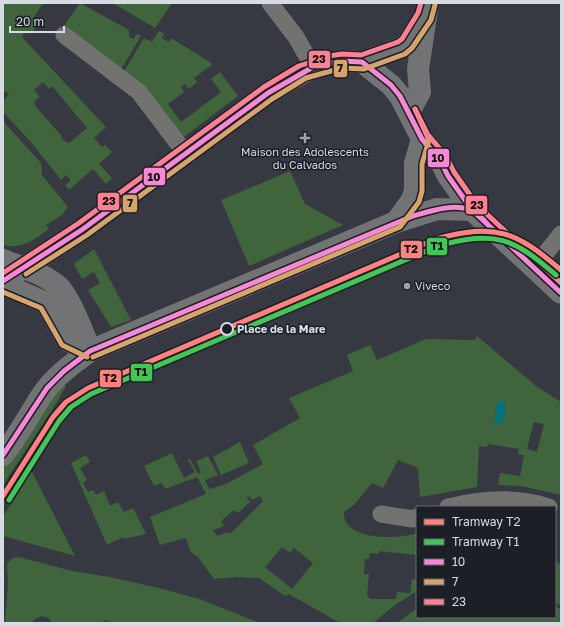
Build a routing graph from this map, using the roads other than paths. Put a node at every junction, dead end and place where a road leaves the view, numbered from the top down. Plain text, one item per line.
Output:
1 (270, 3) edge
2 (427, 9) edge
3 (64, 35) dead end
4 (362, 62) junction
5 (313, 67) junction
6 (409, 112) junction
7 (422, 139) junction
8 (186, 154) junction
9 (472, 210) junction
10 (396, 222) junction
11 (561, 234) edge
12 (13, 264) edge
13 (534, 268) junction
14 (3, 282) edge
15 (561, 293) edge
16 (90, 351) junction
17 (3, 455) edge
18 (455, 506) edge
19 (544, 506) edge
20 (382, 514) dead end
21 (416, 518) edge

1 - 5 street
2 - 4 main road
2 - 6 main road
3 - 8 street
4 - 5 main road
4 - 6 main road
5 - 8 main road
6 - 7 main road
7 - 9 main road
7 - 10 main road
8 - 12 main road
9 - 10 main road
9 - 13 main road
10 - 16 main road
11 - 13 street
12 - 14 main road
12 - 16 main road
13 - 15 main road
14 - 16 main road
16 - 17 main road
18 - 19 street
20 - 21 street

